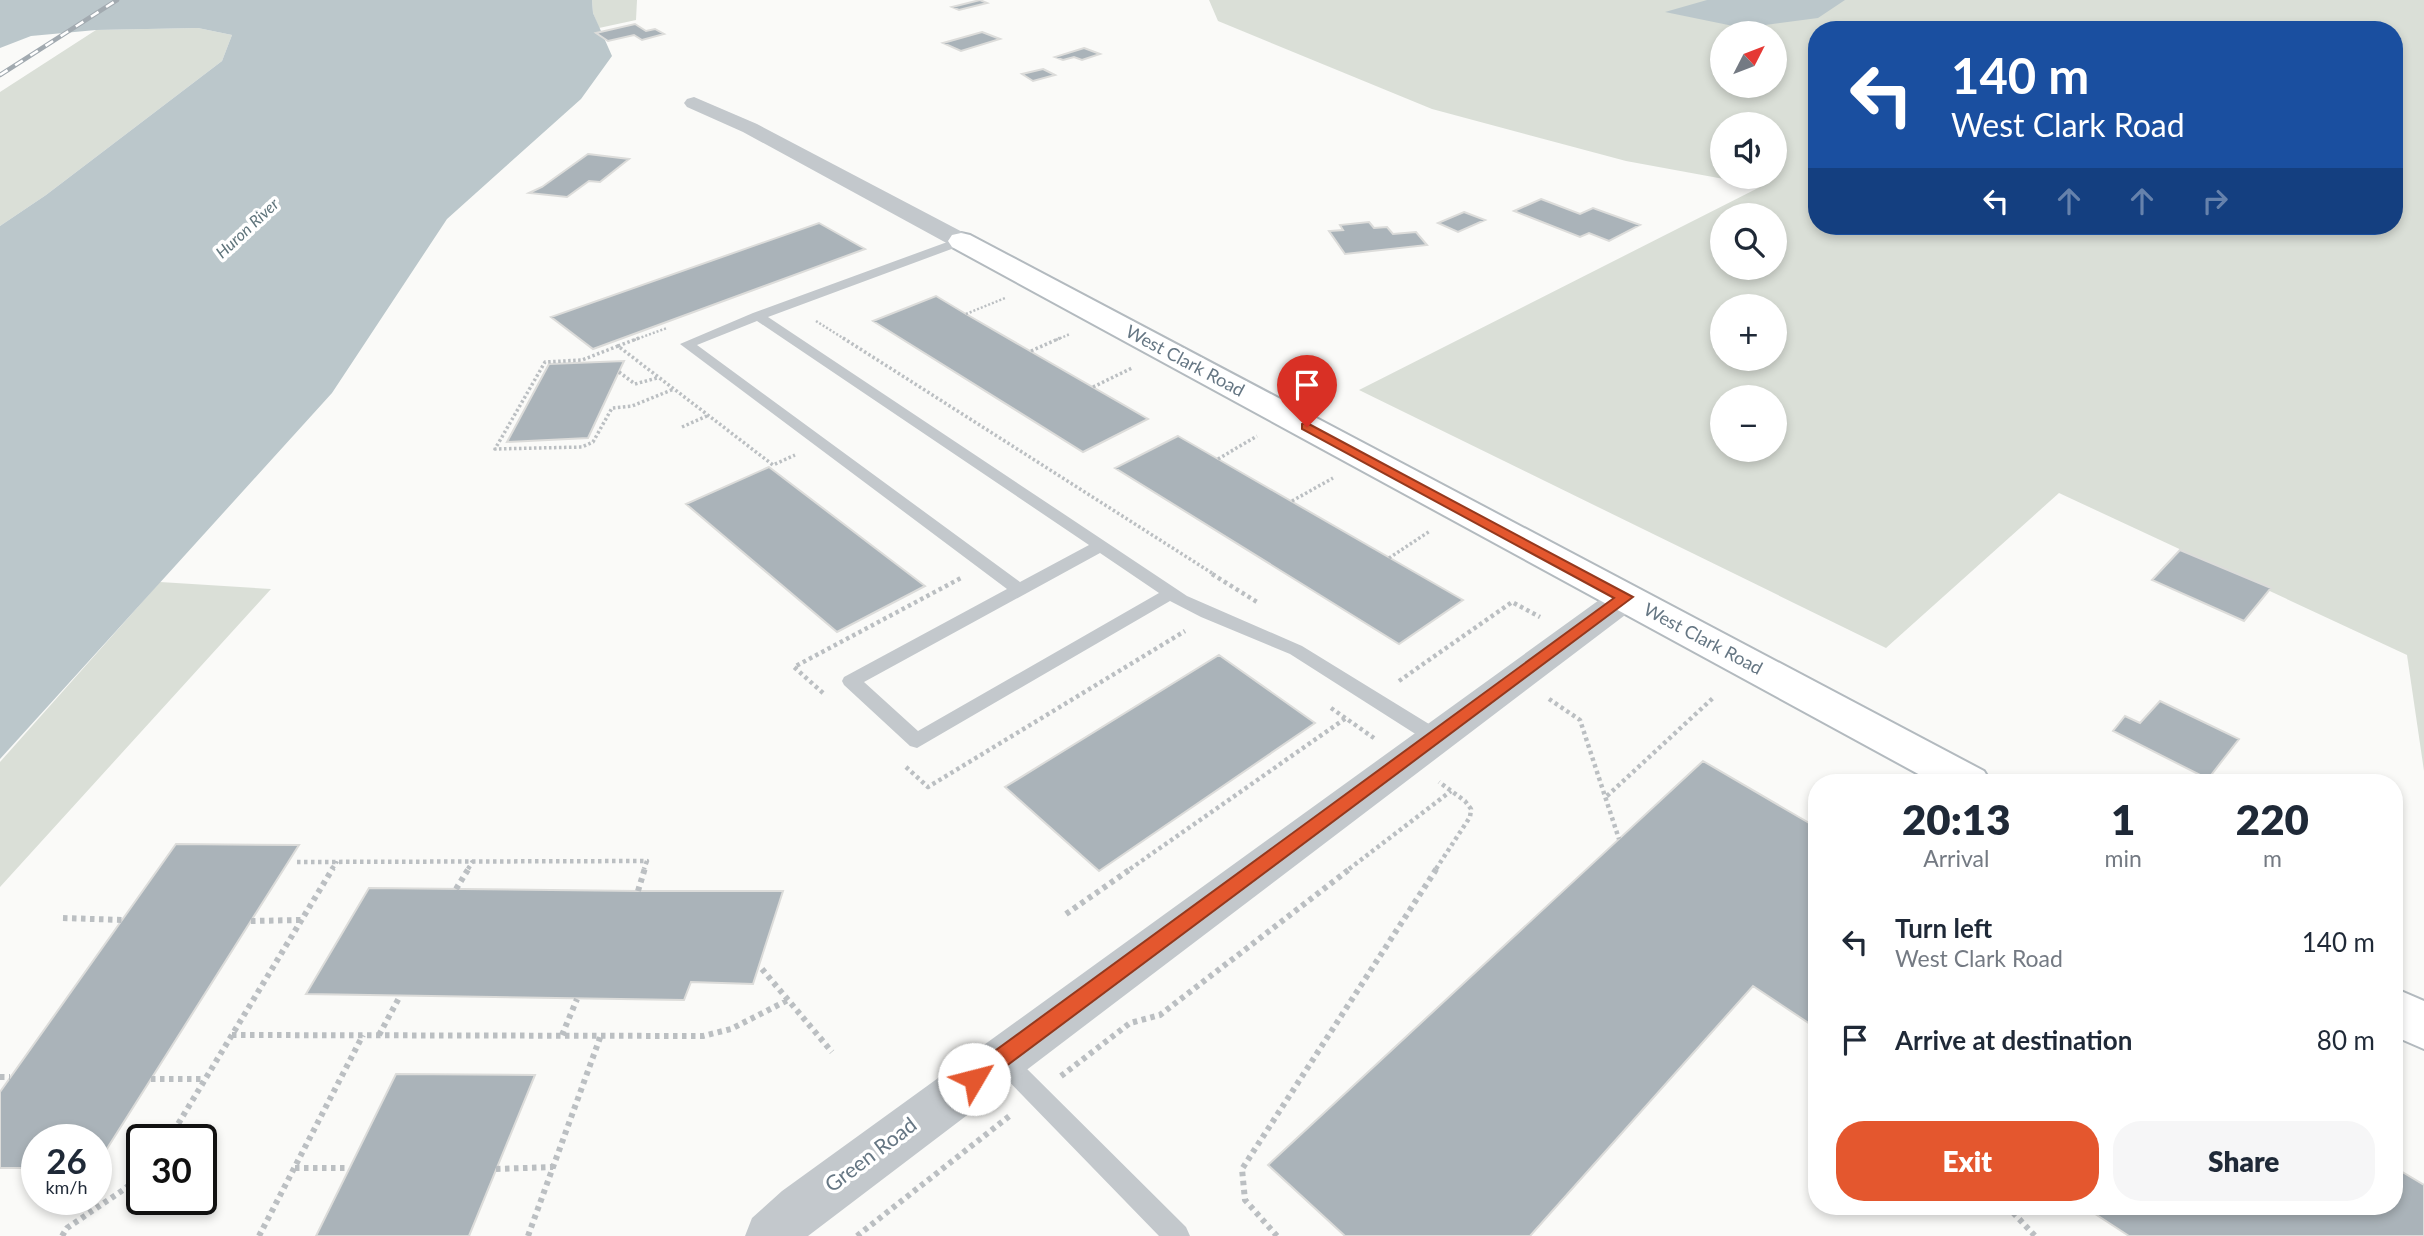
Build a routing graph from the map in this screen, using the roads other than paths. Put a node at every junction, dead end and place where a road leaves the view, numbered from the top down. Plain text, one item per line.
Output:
1 (694, 103) dead end
2 (961, 241) junction
3 (758, 316) junction
4 (1100, 547) junction
5 (1019, 590) junction
6 (1171, 593) junction
7 (1625, 597) junction
8 (1435, 737) junction
9 (1954, 774) edge
10 (2403, 1015) edge
11 (2424, 1027) edge
12 (987, 1068) junction
13 (771, 1236) edge
14 (1177, 1236) edge

1 - 2 street, West Clark Road
2 - 3 lane
2 - 7 street, West Clark Road
3 - 4 lane
3 - 5 lane
4 - 5 lane
4 - 6 lane
5 - 6 lane
6 - 8 lane
7 - 8 street, Green Road
7 - 9 street, West Clark Road
8 - 12 street, Green Road
10 - 11 street
12 - 13 street, Green Road
12 - 14 lane

